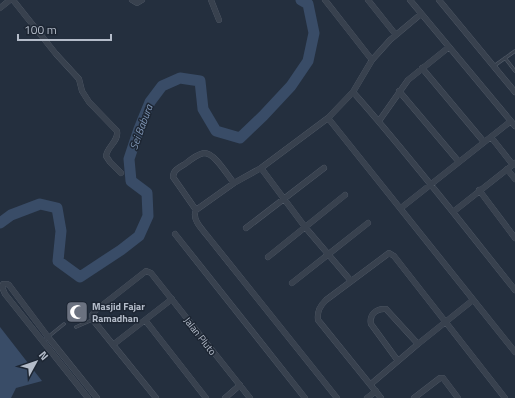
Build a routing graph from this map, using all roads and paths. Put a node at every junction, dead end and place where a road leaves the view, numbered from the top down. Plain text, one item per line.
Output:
1 (10, 0) edge
2 (13, 0) edge
3 (132, 0) edge
4 (142, 0) edge
5 (212, 0) edge
6 (325, 0) edge
7 (368, 0) edge
8 (410, 0) edge
9 (439, 0) edge
10 (0, 8) edge
11 (422, 14) junction
12 (219, 20) dead end
13 (396, 35) junction
14 (449, 47) junction
15 (515, 51) edge
16 (505, 58) junction
17 (372, 60) junction
18 (494, 66) junction
19 (422, 68) junction
20 (515, 71) edge
21 (399, 91) junction
22 (353, 92) junction
23 (515, 92) edge
24 (328, 118) junction
25 (378, 120) junction
26 (513, 124) edge
27 (491, 137) junction
28 (484, 142) junction
29 (459, 162) junction
30 (514, 164) edge
31 (261, 168) junction
32 (324, 168) dead end
33 (507, 169) junction
34 (120, 173) dead end
35 (515, 179) edge
36 (234, 183) junction
37 (431, 184) junction
38 (479, 190) junction
39 (345, 195) dead end
40 (284, 199) junction
41 (400, 208) junction
42 (196, 210) junction
43 (453, 212) junction
44 (368, 223) dead end
45 (305, 227) junction
46 (246, 228) dead end
47 (175, 234) dead end
48 (515, 238) edge
49 (329, 255) junction
50 (268, 257) dead end
51 (351, 281) junction
52 (292, 283) dead end
53 (515, 290) edge
54 (172, 299) junction
55 (473, 300) junction
56 (92, 317) junction
57 (145, 320) junction
58 (445, 322) junction
59 (64, 324) dead end
60 (76, 327) dead end
61 (48, 337) junction
62 (43, 342) junction
63 (114, 344) junction
64 (418, 344) junction
65 (515, 352) edge
66 (398, 361) junction
67 (371, 384) junction
68 (240, 385) junction
69 (91, 390) junction
70 (376, 391) junction
71 (87, 397) edge
72 (97, 398) edge
73 (156, 398) edge
74 (206, 398) edge
75 (225, 398) edge
76 (250, 398) edge
77 (304, 398) edge
78 (337, 398) edge
79 (367, 398) edge
80 (381, 398) edge
81 (414, 398) edge
82 (458, 398) edge
83 (505, 398) edge

1 - 10 street
2 - 34 street
3 - 4 street
5 - 12 street
6 - 17 street
7 - 13 street
8 - 11 street
9 - 18 street
11 - 13 street
11 - 14 street
13 - 17 street
14 - 19 street
14 - 26 street
15 - 16 lane
16 - 18 lane
16 - 20 lane
17 - 22 street
18 - 23 street
19 - 21 street
19 - 28 street
21 - 25 street
21 - 29 street
22 - 24 street
22 - 25 street
24 - 31 street
24 - 41 street
25 - 37 street
26 - 27 street
27 - 28 street
27 - 30 street
28 - 29 street
29 - 37 street
30 - 33 street
31 - 36 street
31 - 40 street
32 - 40 street
33 - 35 street
33 - 38 street
36 - 42 street
36 - 42 street
37 - 41 street
37 - 43 street
38 - 43 street
38 - 48 street
39 - 45 street
40 - 45 street
40 - 46 street
41 - 55 street
42 - 78 street
43 - 53 street
44 - 49 street
45 - 49 street
45 - 50 street
47 - 77 street
49 - 51 street
49 - 52 street
51 - 58 street
51 - 67 street
54 - 56 street, Jalan Pluto
54 - 57 street
54 - 68 street, Jalan Pluto
55 - 58 street
55 - 65 street
56 - 60 lane
56 - 63 street
57 - 63 street
57 - 74 street
58 - 64 street
58 - 83 street
59 - 61 lane
61 - 62 lane
61 - 62 street
61 - 69 street
62 - 71 street
63 - 73 street
64 - 66 street
64 - 66 street
66 - 67 street
67 - 70 street
68 - 75 street
68 - 76 street, Jalan Pluto
69 - 71 street
69 - 72 street
70 - 79 street
70 - 80 street
81 - 82 street

